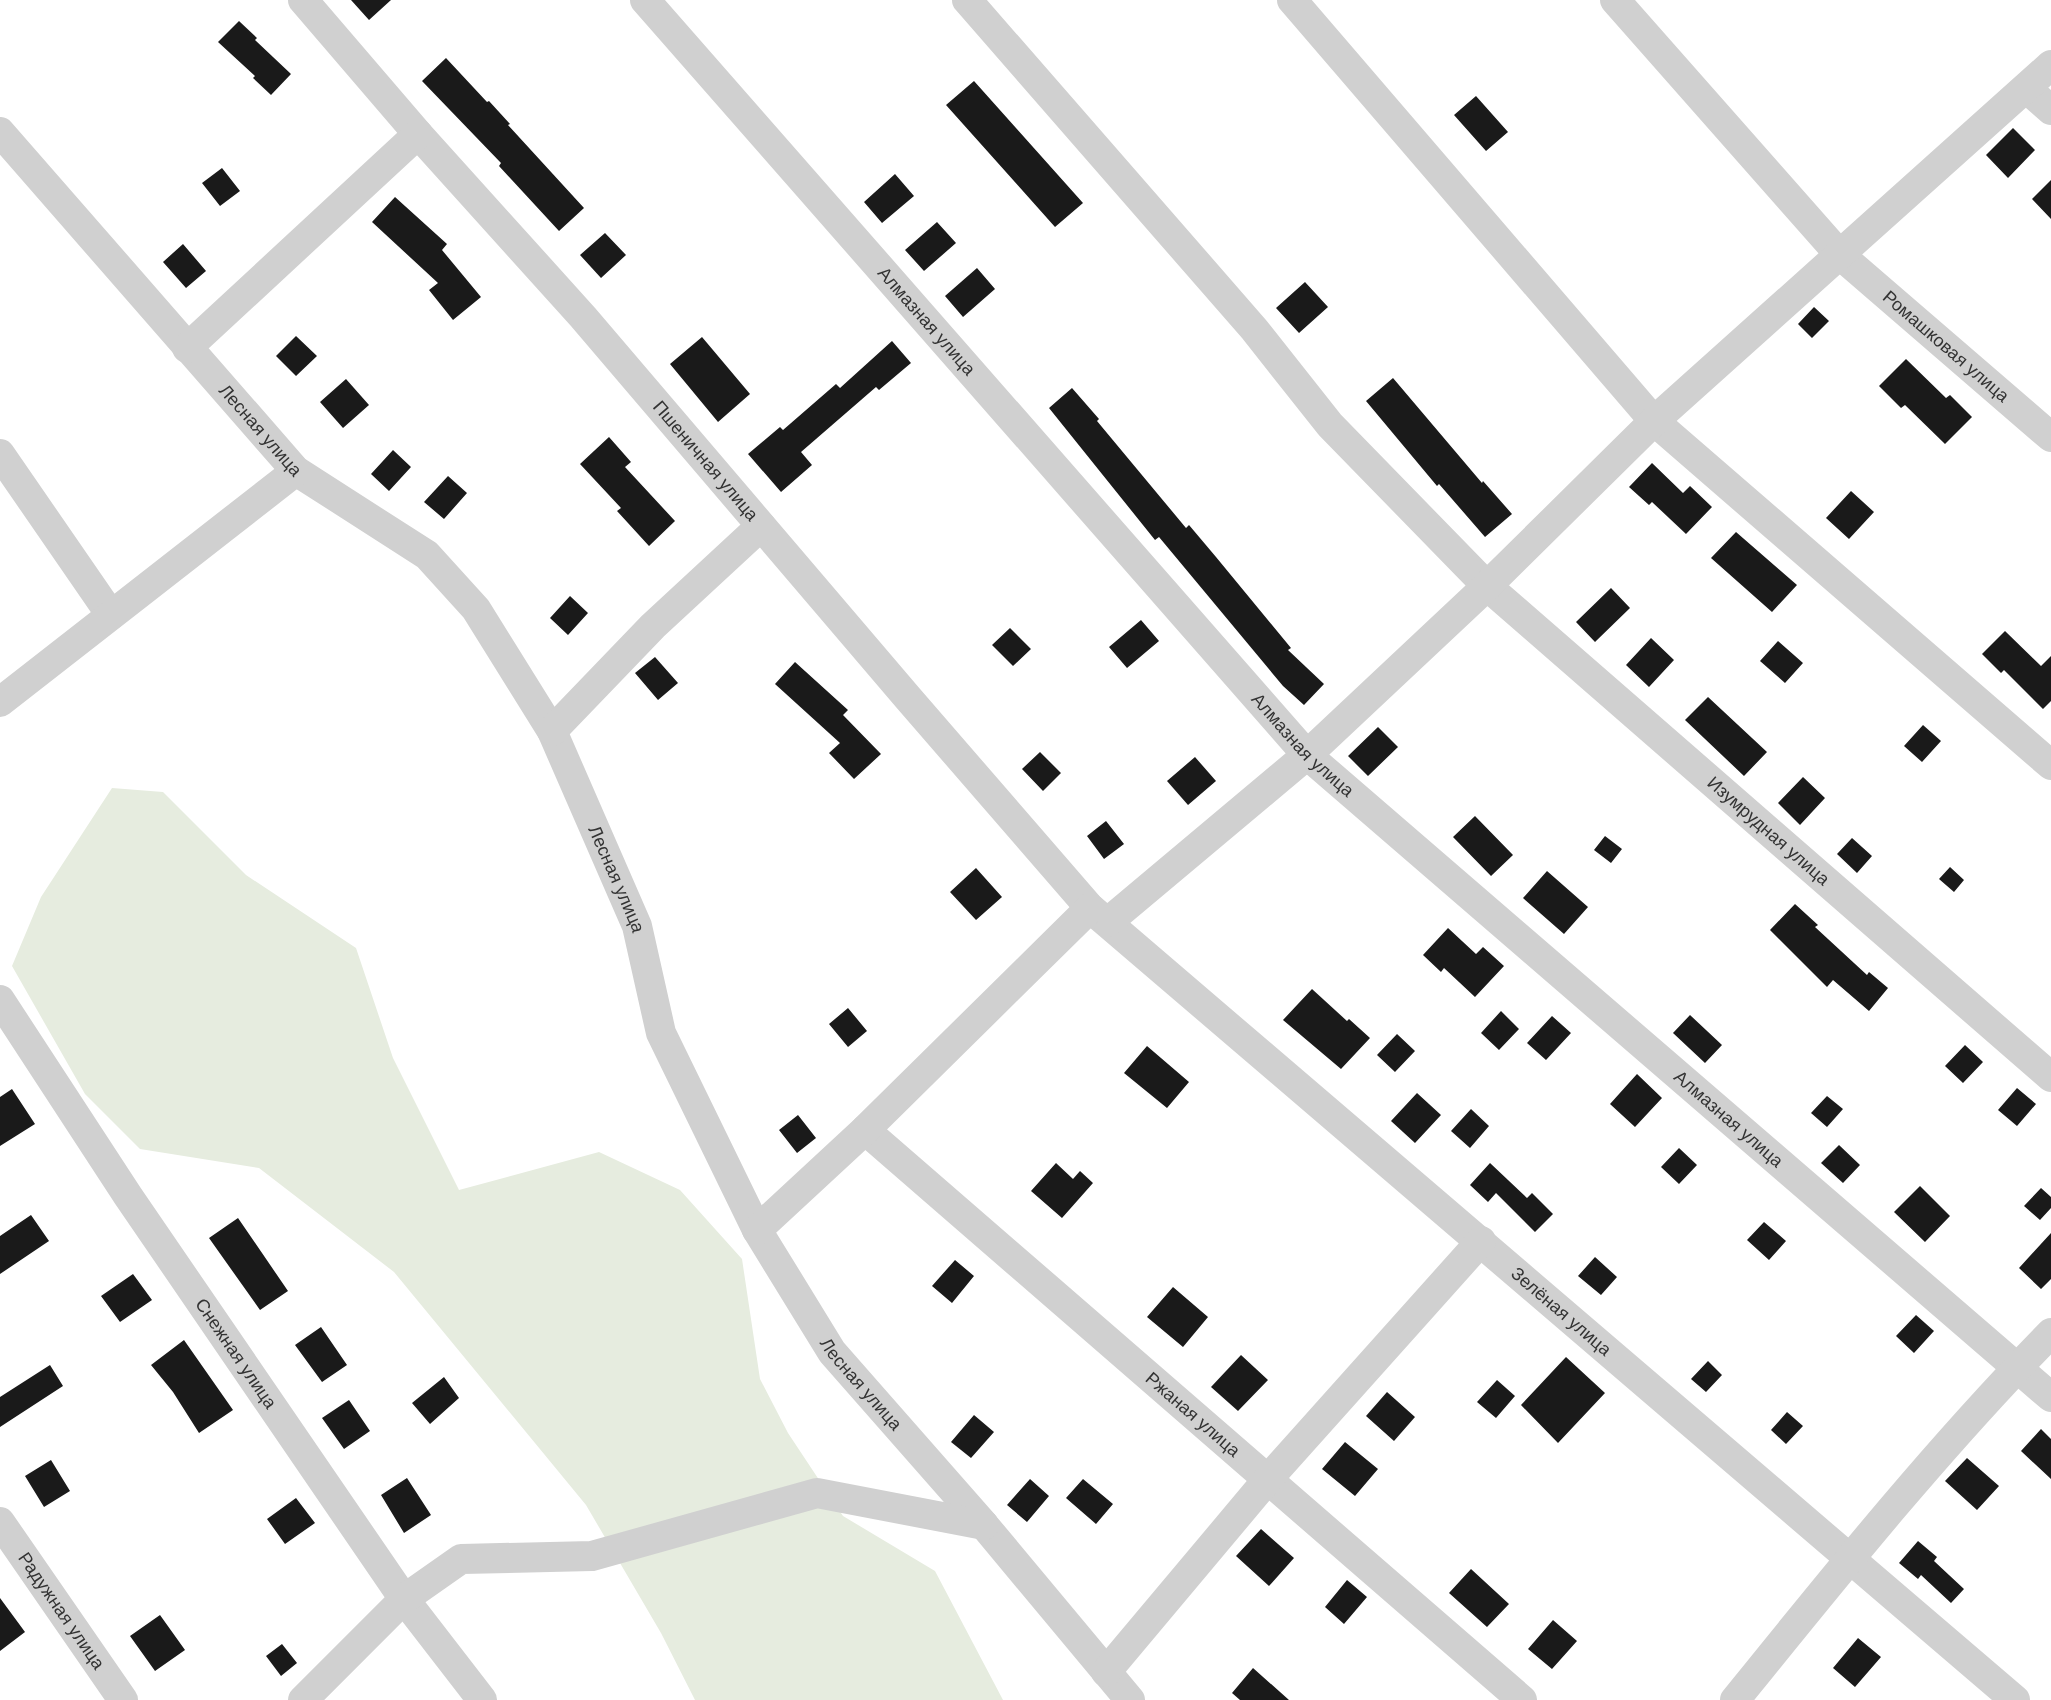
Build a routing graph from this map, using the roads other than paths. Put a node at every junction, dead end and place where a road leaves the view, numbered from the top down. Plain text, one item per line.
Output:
1 (303, 0) edge
2 (645, 0) edge
3 (967, 0) edge
4 (1292, 0) edge
5 (1615, 0) edge
6 (2051, 65) edge
7 (2026, 88) junction
8 (2051, 110) edge
9 (0, 132) edge
10 (418, 134) junction
11 (1840, 254) junction
12 (187, 348) junction
13 (1654, 421) junction
14 (2051, 437) edge
15 (0, 454) edge
16 (296, 471) junction
17 (761, 526) junction
18 (1487, 586) junction
19 (111, 615) junction
20 (0, 702) edge
21 (552, 731) junction
22 (1307, 755) junction
23 (2051, 765) edge
24 (1099, 915) junction
25 (0, 1000) edge
26 (2051, 1077) edge
27 (865, 1130) junction
28 (757, 1230) junction
29 (1481, 1241) junction
30 (2051, 1333) edge
31 (2017, 1368) junction
32 (2051, 1397) edge
33 (1268, 1479) junction
34 (0, 1522) edge
35 (984, 1525) junction
36 (1850, 1558) junction
37 (404, 1599) junction
38 (1106, 1672) junction
39 (123, 1700) edge
40 (303, 1700) edge
41 (482, 1700) edge
42 (1130, 1700) edge
43 (1522, 1700) edge
44 (1735, 1700) edge
45 (2015, 1700) edge

1 - 10 street, Пшеничная улица
2 - 22 street, Алмазная улица
3 - 18 street, Изумрудная улица
4 - 13 street
5 - 11 street, Ромашковая улица
6 - 7 street
7 - 8 street
7 - 11 street
9 - 12 street, Лесная улица
10 - 12 street
10 - 17 street, Пшеничная улица
11 - 13 street
11 - 14 street, Ромашковая улица
12 - 16 street, Лесная улица
13 - 18 street
13 - 23 street
15 - 19 street
16 - 19 street
16 - 21 street, Лесная улица
17 - 21 street
17 - 24 street, Пшеничная улица
18 - 22 street
18 - 26 street, Изумрудная улица
19 - 20 street
21 - 28 street, Лесная улица
22 - 24 street
22 - 31 street, Алмазная улица
24 - 27 street
24 - 29 street, Зелёная улица
25 - 37 street, Снежная улица
27 - 28 street
27 - 33 street, Ржаная улица
28 - 35 street, Лесная улица
29 - 33 street
29 - 36 street, Зелёная улица
30 - 31 street
31 - 32 street, Алмазная улица
31 - 36 street
33 - 38 street
33 - 43 street, Ржаная улица
34 - 39 street, Радужная улица
35 - 37 street
35 - 38 street, Лесная улица
36 - 44 street
36 - 45 street, Зелёная улица
37 - 40 street
37 - 41 street, Снежная улица
38 - 42 street, Лесная улица

